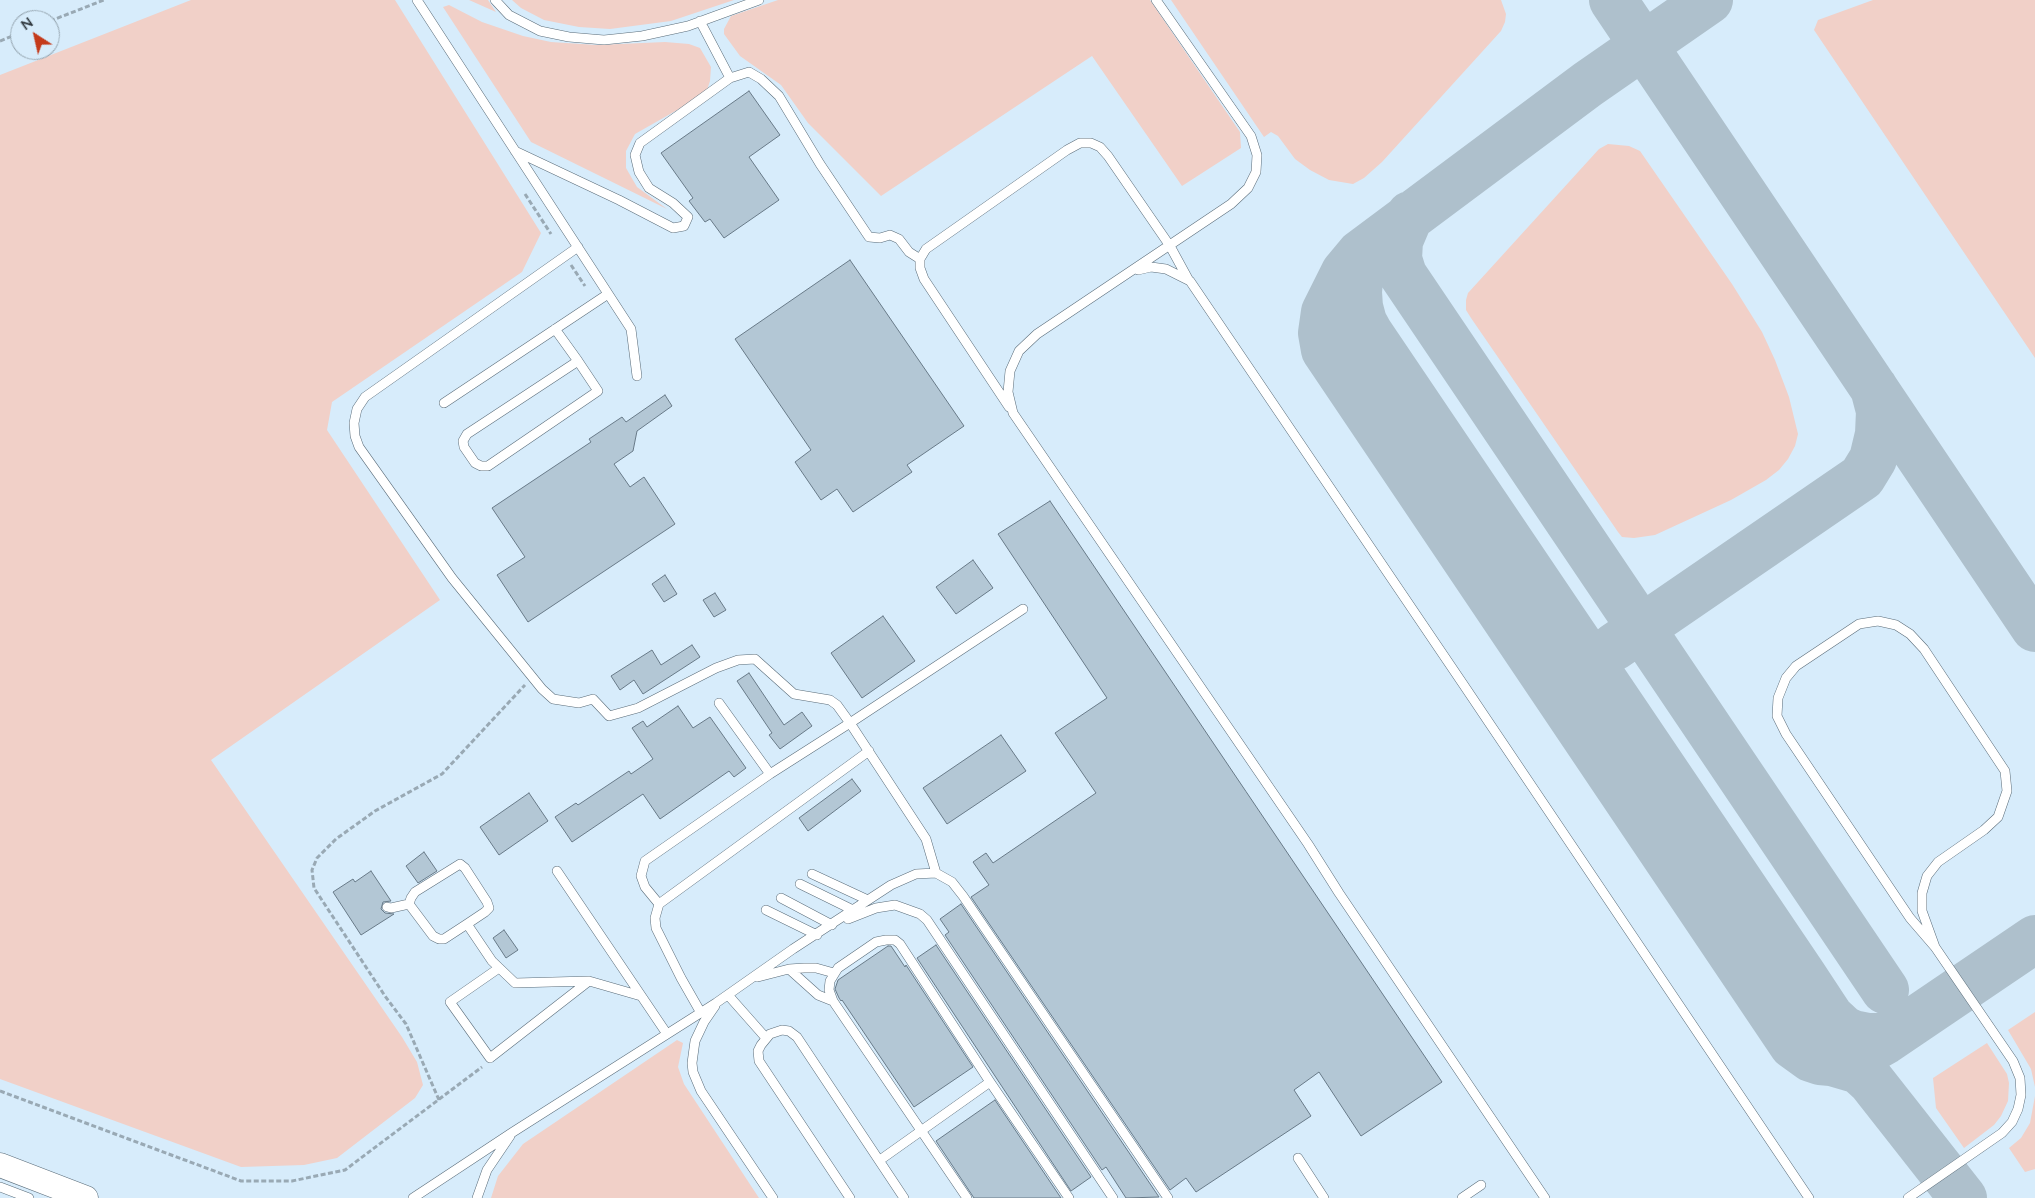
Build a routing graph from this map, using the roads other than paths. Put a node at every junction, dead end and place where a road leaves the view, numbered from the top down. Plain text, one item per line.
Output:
1 (417, 0) edge
2 (495, 0) edge
3 (759, 0) edge
4 (1156, 0) edge
5 (700, 21) junction
6 (730, 78) junction
7 (516, 151) junction
8 (1170, 246) junction
9 (578, 247) junction
10 (920, 259) junction
11 (1133, 271) junction
12 (1190, 281) junction
13 (608, 294) junction
14 (555, 329) junction
15 (578, 361) junction
16 (637, 376) dead end
17 (444, 403) dead end
18 (1013, 413) junction
19 (1023, 609) dead end
20 (719, 703) dead end
21 (850, 724) junction
22 (868, 751) junction
23 (770, 774) junction
24 (557, 871) dead end
25 (936, 873) junction
26 (812, 874) dead end
27 (800, 884) dead end
28 (781, 898) dead end
29 (868, 900) junction
30 (409, 904) junction
31 (660, 904) junction
32 (387, 907) dead end
33 (766, 910) dead end
34 (853, 910) junction
35 (468, 924) junction
36 (829, 927) junction
37 (816, 934) junction
38 (1935, 947) junction
39 (499, 968) junction
40 (789, 969) junction
41 (834, 973) junction
42 (753, 978) junction
43 (589, 981) junction
44 (728, 995) junction
45 (641, 996) junction
46 (833, 1001) junction
47 (716, 1003) junction
48 (701, 1013) junction
49 (667, 1034) junction
50 (766, 1038) junction
51 (990, 1082) junction
52 (922, 1131) junction
53 (513, 1132) junction
54 (1298, 1158) dead end
55 (879, 1160) junction
56 (0, 1165) edge
57 (1480, 1185) dead end
58 (0, 1188) edge
59 (29, 1198) edge
60 (86, 1198) edge
61 (413, 1198) edge
62 (477, 1198) edge
63 (774, 1198) edge
64 (850, 1198) edge
65 (904, 1198) edge
66 (967, 1198) edge
67 (1069, 1198) edge
68 (1113, 1198) edge
69 (1168, 1198) edge
70 (1324, 1198) edge
71 (1462, 1198) edge
72 (1545, 1198) edge
73 (1809, 1198) edge
74 (1908, 1198) edge

1 - 7 lane
2 - 5 lane
3 - 5 lane
4 - 8 lane
5 - 6 lane
6 - 7 lane
6 - 10 lane
7 - 9 lane
8 - 10 lane
8 - 11 lane
8 - 12 lane
9 - 13 lane
9 - 21 lane
10 - 18 lane
11 - 12 lane
11 - 18 lane
12 - 73 lane
13 - 14 lane
13 - 16 lane
14 - 15 lane
14 - 17 lane
15 - 15 lane
18 - 72 lane
19 - 21 lane
20 - 23 lane
21 - 22 lane
21 - 23 lane
22 - 25 lane
22 - 31 lane
23 - 31 lane
24 - 45 lane
25 - 29 lane
25 - 69 lane
26 - 29 lane
27 - 34 lane
28 - 36 lane
29 - 34 lane
30 - 32 lane
30 - 35 lane
30 - 35 lane
31 - 48 lane
33 - 37 lane
34 - 36 lane
35 - 39 lane
36 - 37 lane
36 - 68 lane
37 - 42 lane
38 - 38 lane
38 - 74 lane
39 - 43 lane
39 - 43 lane
40 - 41 lane
40 - 42 lane
40 - 46 lane
41 - 46 lane
41 - 51 lane
42 - 44 lane
43 - 45 lane
44 - 47 lane
44 - 50 lane
45 - 49 lane
46 - 52 lane
47 - 48 lane
47 - 63 lane
48 - 49 lane
49 - 53 lane
50 - 55 lane
50 - 64 lane
51 - 52 lane
51 - 67 lane
52 - 55 lane
52 - 66 lane
53 - 61 lane
53 - 62 lane
54 - 70 lane
55 - 65 lane
56 - 60 street
57 - 71 lane
58 - 59 lane

